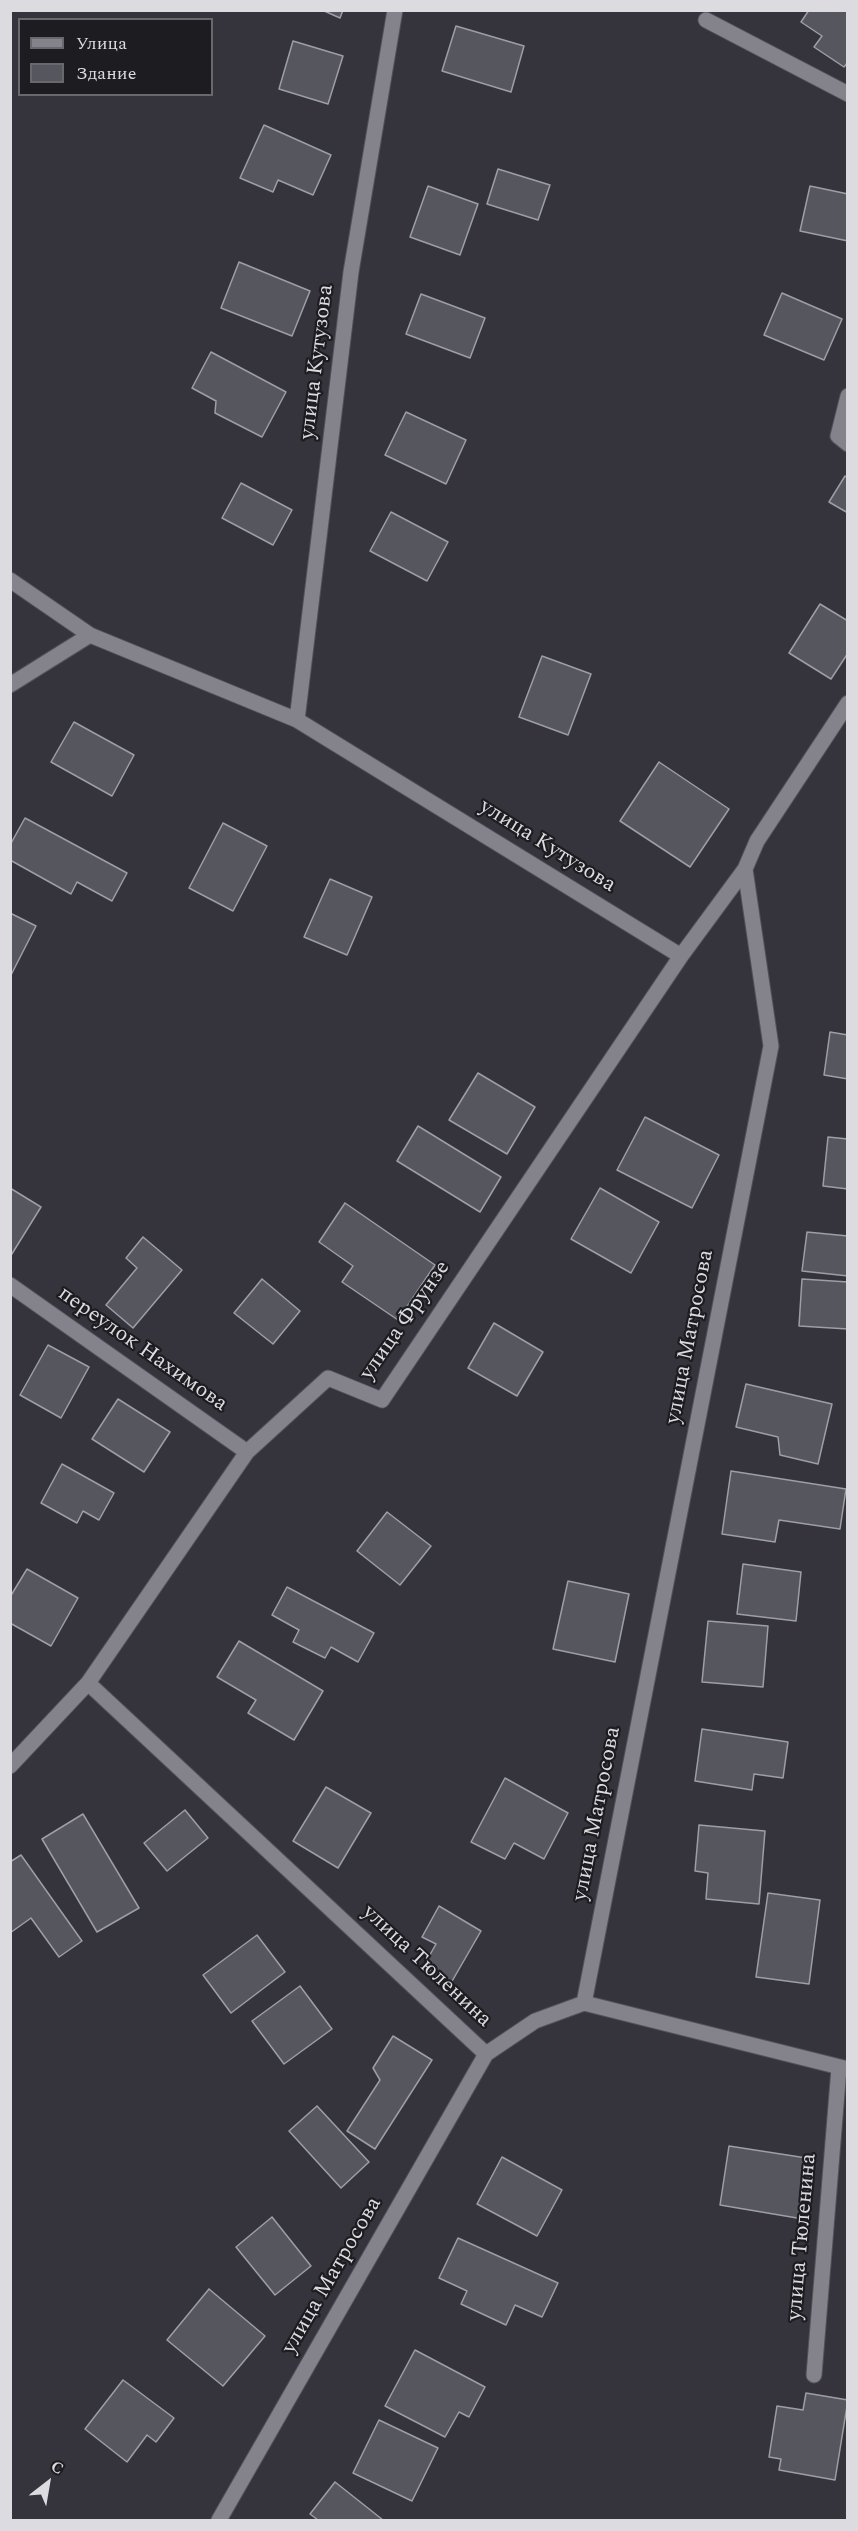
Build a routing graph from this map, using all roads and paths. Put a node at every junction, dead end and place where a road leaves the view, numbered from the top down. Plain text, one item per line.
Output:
1 (394, 10) edge
2 (706, 20) dead end
3 (848, 94) edge
4 (848, 396) edge
5 (848, 444) edge
6 (10, 580) edge
7 (90, 635) junction
8 (10, 684) edge
9 (848, 703) edge
10 (297, 720) junction
11 (745, 869) junction
12 (681, 956) junction
13 (10, 1285) edge
14 (247, 1452) junction
15 (88, 1683) junction
16 (10, 1766) edge
17 (584, 2003) junction
18 (486, 2054) junction
19 (843, 2068) edge
20 (814, 2374) dead end
21 (219, 2520) edge

1 - 10 street, улица Кутузова
2 - 3 street
4 - 5 street
6 - 7 street, улица Кутузова
7 - 8 street
7 - 10 street, улица Кутузова
9 - 11 street
10 - 12 street, улица Кутузова
11 - 12 street
11 - 17 street, улица Матросова
12 - 14 street, улица Фрунзе
13 - 14 street, переулок Нахимова
14 - 15 street, улица Фрунзе
15 - 16 street, улица Фрунзе
15 - 18 street, улица Тюленина
17 - 18 street, улица Тюленина
17 - 19 street, улица Тюленина
18 - 21 street, улица Матросова
19 - 20 street, улица Тюленина

